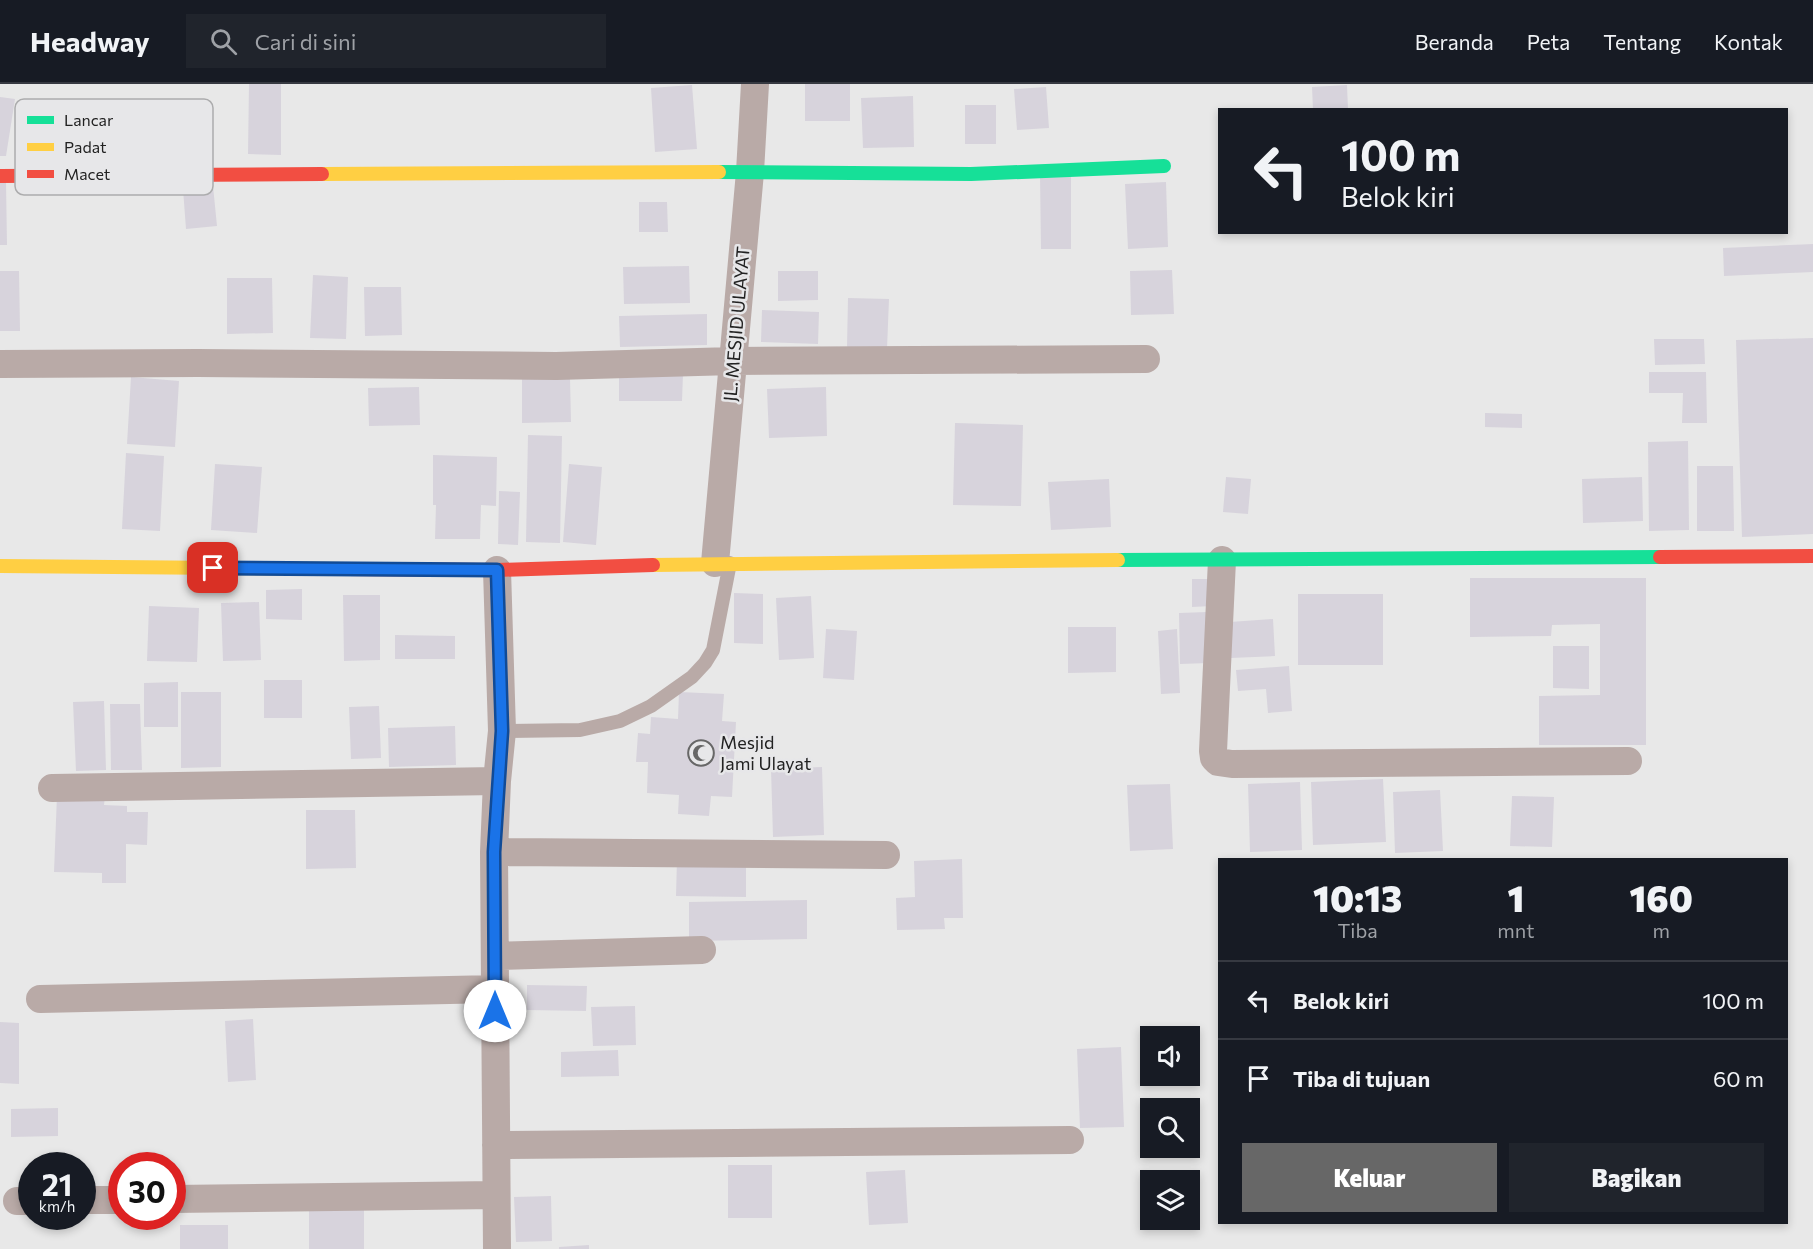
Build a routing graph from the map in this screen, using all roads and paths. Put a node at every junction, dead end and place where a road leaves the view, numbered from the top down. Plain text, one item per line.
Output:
1 (755, 84) edge
2 (1164, 166) dead end
3 (750, 172) junction
4 (213, 175) edge
5 (0, 176) edge
6 (15, 176) edge
7 (1146, 358) dead end
8 (733, 361) junction
9 (0, 363) edge
10 (1813, 556) edge
11 (1222, 560) junction
12 (723, 563) junction
13 (0, 567) edge
14 (497, 570) junction
15 (502, 731) junction
16 (1628, 761) dead end
17 (497, 781) junction
18 (52, 788) dead end
19 (494, 852) junction
20 (886, 855) dead end
21 (702, 950) dead end
22 (495, 956) junction
23 (495, 988) junction
24 (40, 999) dead end
25 (1070, 1140) dead end
26 (496, 1145) junction
27 (496, 1195) junction
28 (186, 1199) edge
29 (497, 1249) edge

1 - 3 street, JL. MESJID ULAYAT
2 - 3 street
3 - 4 street
3 - 8 street, JL. MESJID ULAYAT
5 - 6 street
7 - 8 street
8 - 9 street
8 - 12 street, JL. MESJID ULAYAT
10 - 11 street
11 - 12 street
11 - 16 street
12 - 14 street
12 - 15 lane
13 - 14 street
14 - 15 street
15 - 17 street
17 - 18 street
17 - 19 street
19 - 20 street
19 - 22 street
21 - 22 street
22 - 23 street
23 - 24 street
23 - 26 street
25 - 26 street
26 - 27 street
27 - 28 street
27 - 29 street

